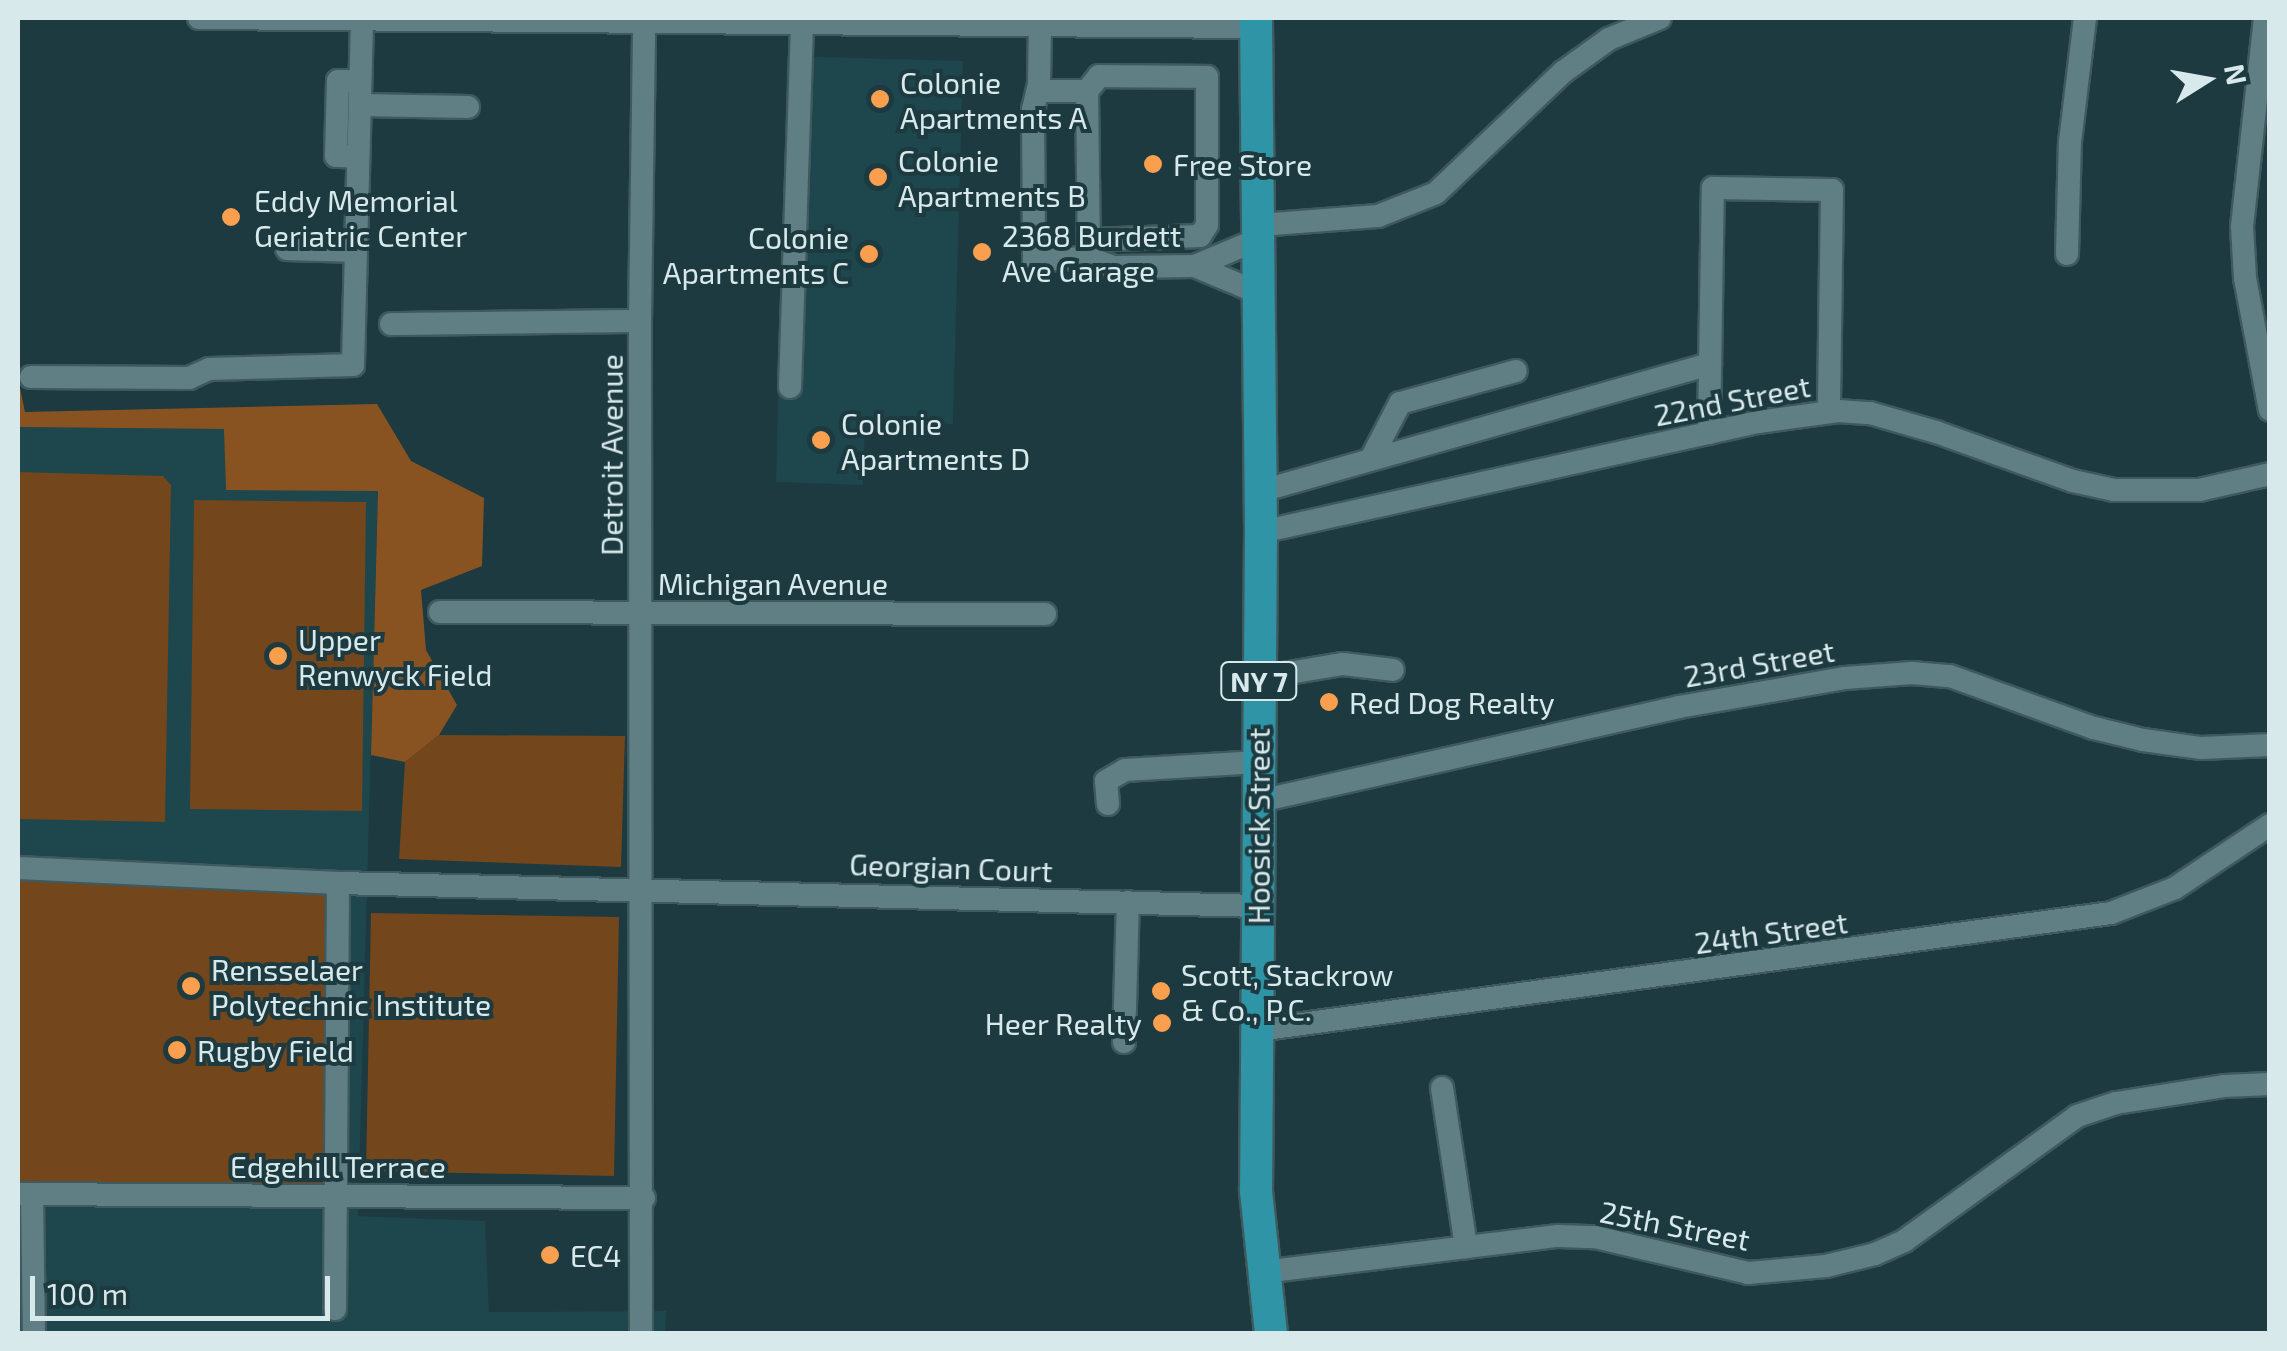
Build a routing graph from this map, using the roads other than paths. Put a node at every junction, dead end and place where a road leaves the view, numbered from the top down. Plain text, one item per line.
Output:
1 (199, 18) edge
2 (394, 18) edge
3 (1660, 18) edge
4 (2084, 18) edge
5 (2265, 18) edge
6 (362, 19) edge
7 (644, 20) edge
8 (1256, 22) edge
9 (802, 23) junction
10 (1040, 26) junction
11 (1038, 90) junction
12 (1087, 91) junction
13 (360, 93) junction
14 (468, 107) dead end
15 (358, 156) junction
16 (1259, 232) junction
17 (287, 249) dead end
18 (1089, 249) junction
19 (356, 251) junction
20 (2067, 254) dead end
21 (1194, 266) junction
22 (1260, 293) junction
23 (640, 320) junction
24 (391, 324) dead end
25 (1710, 364) junction
26 (1516, 371) dead end
27 (30, 378) dead end
28 (790, 387) dead end
29 (2270, 410) edge
30 (1829, 412) junction
31 (1709, 433) junction
32 (1372, 460) junction
33 (2270, 474) edge
34 (1260, 491) junction
35 (1261, 532) junction
36 (440, 612) dead end
37 (642, 612) junction
38 (1045, 614) dead end
39 (1393, 670) dead end
40 (1259, 678) junction
41 (2267, 751) edge
42 (1259, 762) junction
43 (1258, 801) junction
44 (1108, 804) dead end
45 (2270, 825) edge
46 (18, 868) edge
47 (338, 882) junction
48 (643, 887) junction
49 (1128, 902) junction
50 (1258, 906) junction
51 (1258, 1030) junction
52 (1124, 1042) dead end
53 (2270, 1084) edge
54 (1442, 1088) dead end
55 (25, 1194) edge
56 (335, 1196) junction
57 (644, 1198) junction
58 (1466, 1247) junction
59 (1263, 1272) junction
60 (335, 1309) dead end
61 (34, 1334) edge
62 (641, 1334) edge
63 (1271, 1334) edge

1 - 6 street
2 - 6 street
2 - 7 street
3 - 16 street
4 - 20 street
5 - 29 street
6 - 13 street
7 - 9 street
7 - 23 street, Detroit Avenue
8 - 10 street
8 - 16 highway, Hoosick Street / NY 7
9 - 10 street
9 - 28 street
10 - 11 street
11 - 12 street
11 - 18 street
12 - 18 street
12 - 18 street
13 - 14 street
13 - 15 street
13 - 15 street
15 - 19 street
16 - 21 street
16 - 22 highway, Hoosick Street / NY 7
17 - 19 street
18 - 21 street
19 - 27 street
21 - 22 street
22 - 34 highway, Hoosick Street / NY 7
23 - 24 street
23 - 37 street, Detroit Avenue
25 - 30 street
25 - 31 street
25 - 32 street
26 - 32 street
30 - 31 street, 22nd Street
30 - 33 street, 22nd Street
31 - 35 street, 22nd Street
32 - 34 street
34 - 35 highway, Hoosick Street / NY 7
35 - 40 highway, Hoosick Street / NY 7
36 - 37 street, Michigan Avenue
37 - 38 street, Michigan Avenue
37 - 48 street, Detroit Avenue
39 - 40 street
40 - 42 highway, Hoosick Street / NY 7
41 - 43 street, 23rd Street
42 - 43 highway, Hoosick Street / NY 7
42 - 44 street
43 - 50 highway, Hoosick Street / NY 7
45 - 51 street, 24th Street
46 - 47 street, Georgian Court
47 - 48 street, Georgian Court
47 - 56 street
48 - 49 street, Georgian Court
48 - 57 street, Detroit Avenue
49 - 50 street, Georgian Court
49 - 52 street
50 - 51 highway, Hoosick Street / NY 7
51 - 59 highway, Hoosick Street / NY 7
53 - 58 street, 25th Street
54 - 58 street
55 - 56 street, Edgehill Terrace
55 - 61 street
56 - 57 street, Edgehill Terrace
56 - 60 street
57 - 62 street, Detroit Avenue
58 - 59 street, 25th Street
59 - 63 highway, Hoosick Street / NY 7

